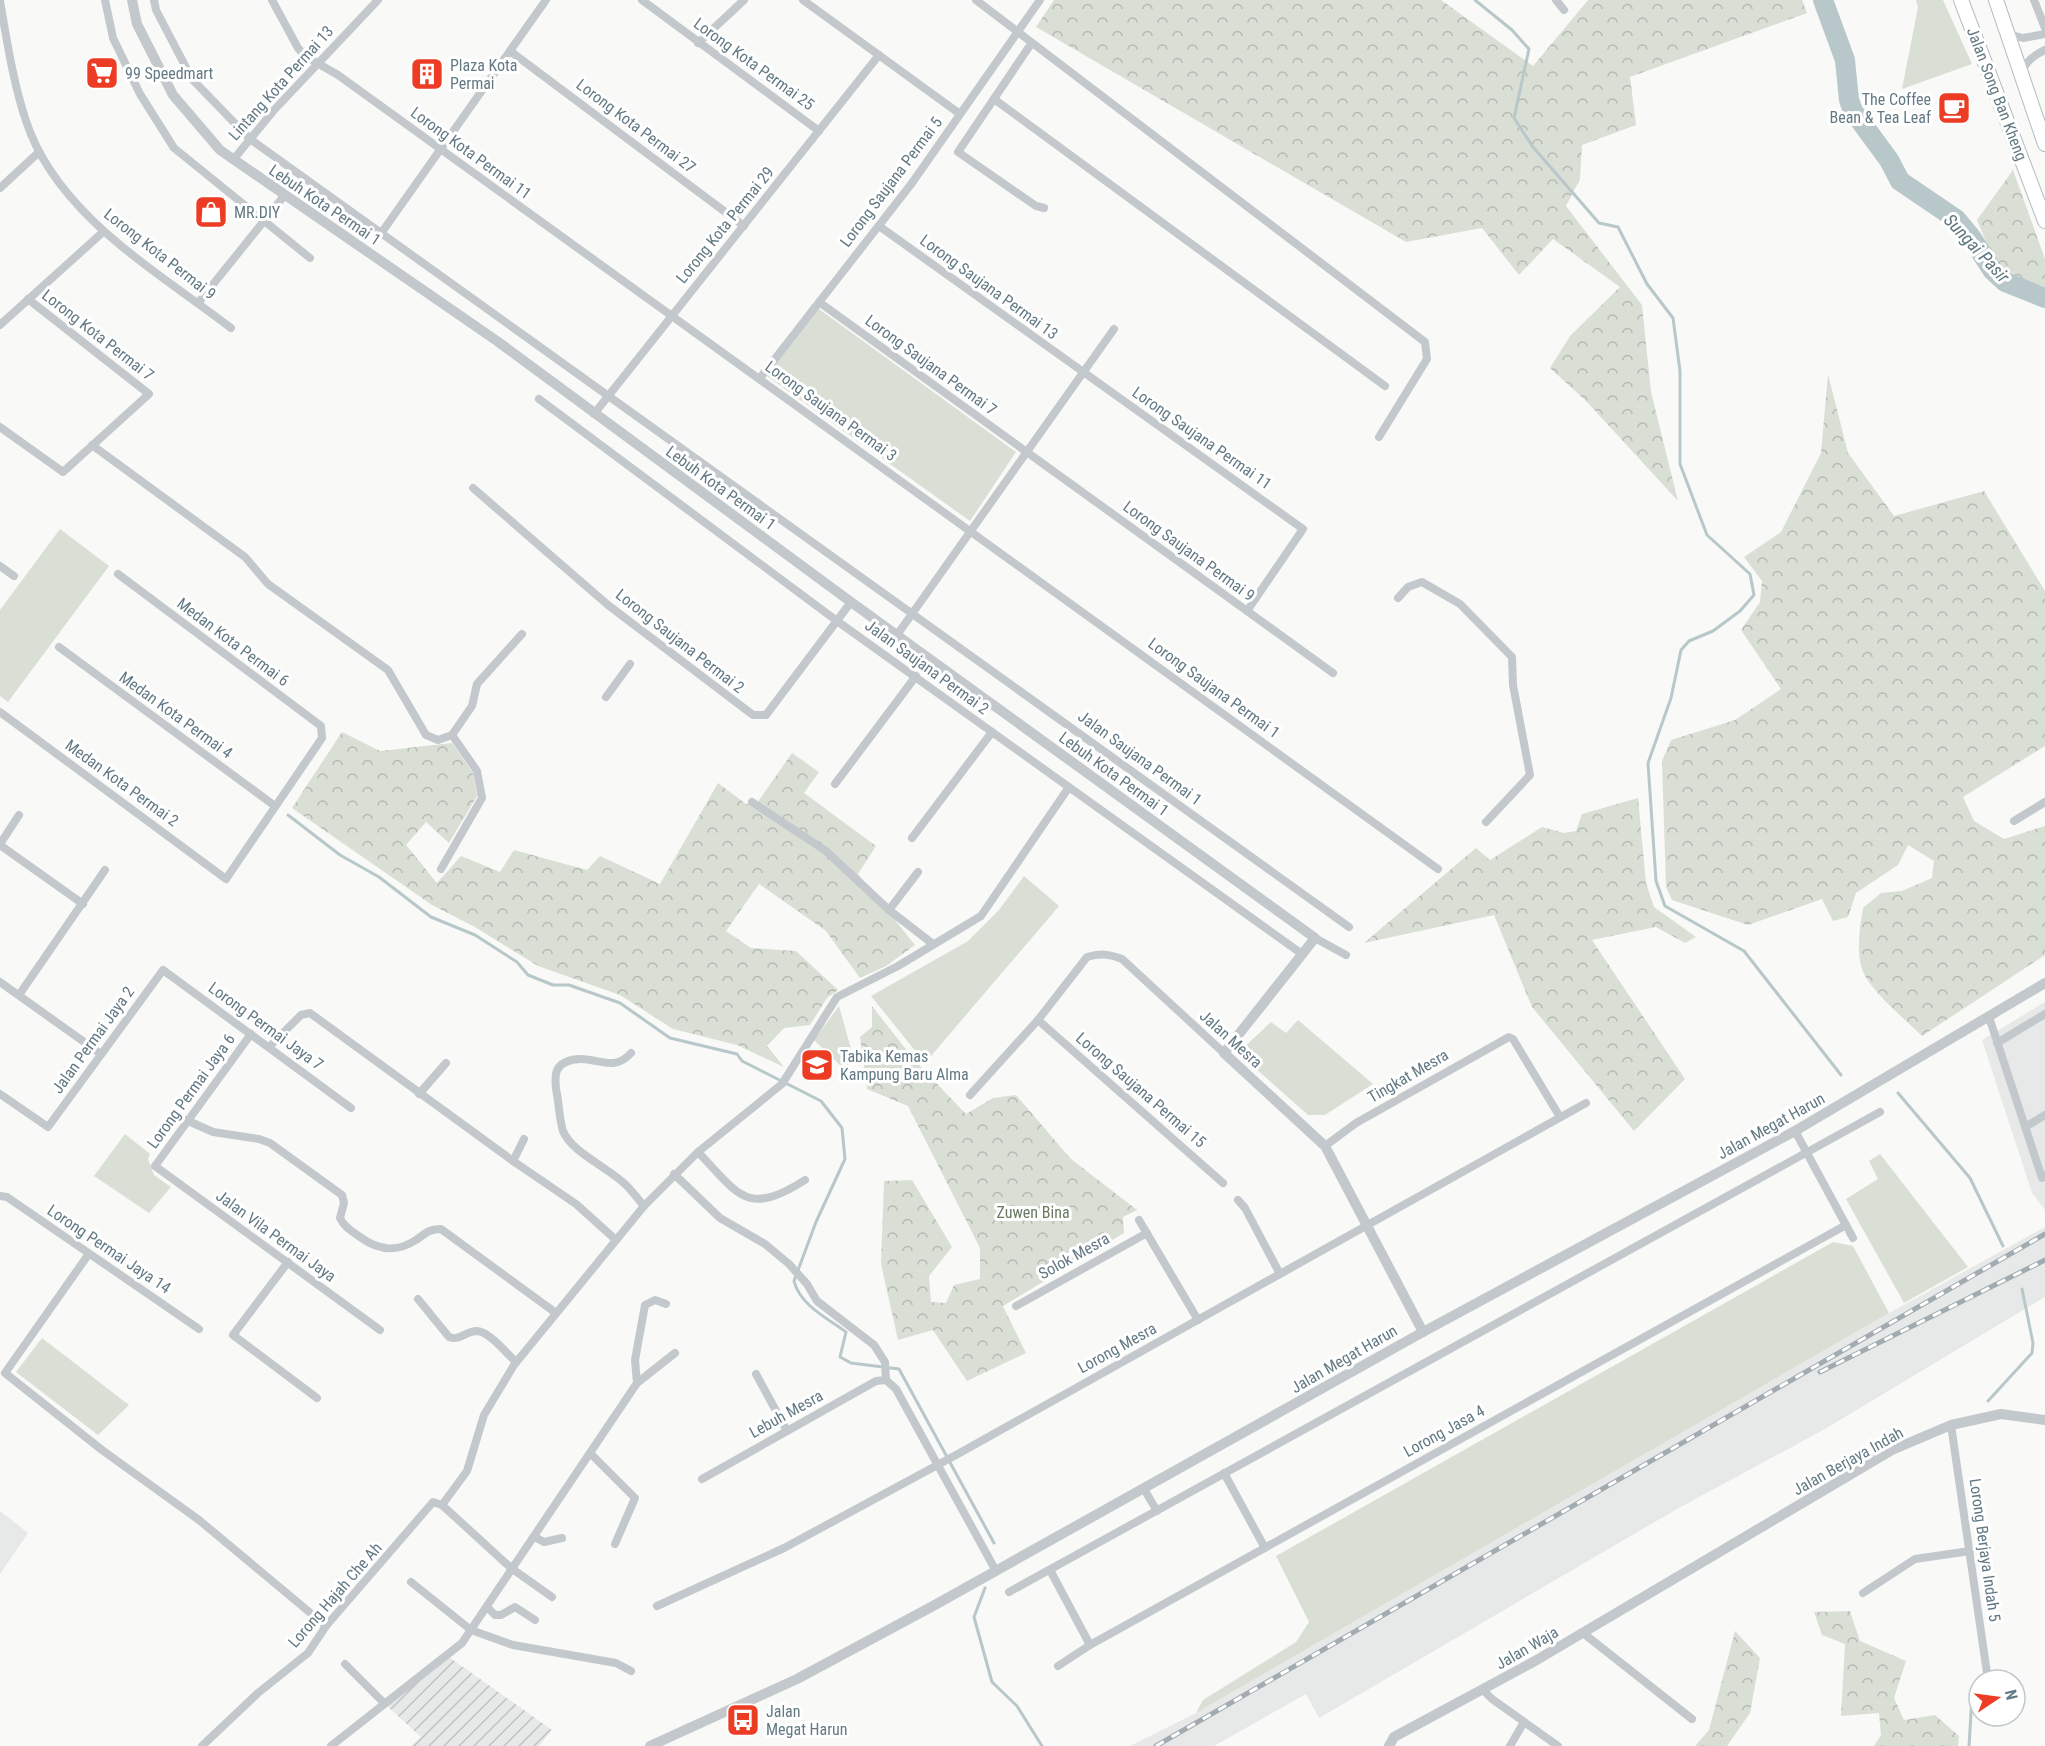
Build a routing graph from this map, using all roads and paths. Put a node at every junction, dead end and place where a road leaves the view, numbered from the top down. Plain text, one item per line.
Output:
1 (105, 0) edge
2 (132, 0) edge
3 (154, 0) edge
4 (272, 0) edge
5 (378, 0) edge
6 (546, 0) edge
7 (642, 0) edge
8 (744, 0) edge
9 (803, 0) edge
10 (976, 0) edge
11 (1040, 0) edge
12 (1556, 0) edge
13 (1961, 0) edge
14 (1986, 0) edge
15 (1996, 0) edge
16 (2034, 0) edge
17 (0, 1) edge
18 (1564, 10) dead end
19 (2045, 28) edge
20 (1017, 33) junction
21 (2045, 33) edge
22 (2007, 34) junction
23 (698, 43) junction
24 (1031, 44) junction
25 (2045, 50) edge
26 (510, 51) junction
27 (2013, 51) junction
28 (879, 55) junction
29 (316, 63) junction
30 (2021, 79) junction
31 (994, 99) junction
32 (960, 114) junction
33 (819, 131) junction
34 (250, 139) junction
35 (2045, 144) edge
36 (440, 150) junction
37 (39, 152) junction
38 (233, 160) junction
39 (0, 188) edge
40 (284, 196) junction
41 (1044, 208) dead end
42 (265, 220) junction
43 (2045, 221) edge
44 (744, 226) junction
45 (879, 226) junction
46 (103, 232) junction
47 (382, 232) junction
48 (310, 258) dead end
49 (28, 299) junction
50 (819, 302) junction
51 (198, 303) junction
52 (671, 316) junction
53 (0, 325) edge
54 (231, 328) dead end
55 (1114, 329) dead end
56 (1083, 372) junction
57 (760, 378) junction
58 (1385, 386) dead end
59 (608, 397) junction
60 (539, 399) dead end
61 (594, 414) junction
62 (0, 427) edge
63 (1379, 436) dead end
64 (92, 446) junction
65 (1026, 453) junction
66 (473, 488) dead end
67 (971, 532) junction
68 (0, 566) edge
69 (118, 574) dead end
70 (14, 576) dead end
71 (1398, 598) dead end
72 (851, 602) junction
73 (1247, 611) junction
74 (911, 614) junction
75 (837, 621) junction
76 (522, 634) dead end
77 (897, 635) junction
78 (59, 647) dead end
79 (630, 664) dead end
80 (1334, 673) dead end
81 (916, 676) junction
82 (606, 698) dead end
83 (0, 712) edge
84 (992, 732) junction
85 (452, 735) junction
86 (835, 784) dead end
87 (1069, 787) junction
88 (752, 802) dead end
89 (2045, 802) edge
90 (274, 806) junction
91 (19, 815) dead end
92 (2014, 821) dead end
93 (1486, 822) dead end
94 (912, 838) dead end
95 (0, 844) edge
96 (441, 869) dead end
97 (1438, 869) dead end
98 (105, 870) dead end
99 (918, 872) dead end
100 (83, 904) junction
101 (889, 909) junction
102 (1349, 927) dead end
103 (1315, 938) junction
104 (933, 944) junction
105 (1302, 954) junction
106 (1346, 955) dead end
107 (163, 970) joint
108 (0, 982) edge
109 (2045, 983) edge
110 (19, 995) junction
111 (2045, 1014) edge
112 (1989, 1017) junction
113 (1038, 1020) junction
114 (251, 1034) junction
115 (1997, 1042) junction
116 (269, 1047) junction
117 (631, 1053) dead end
118 (1224, 1053) junction
119 (101, 1054) junction
120 (446, 1063) dead end
121 (0, 1094) edge
122 (419, 1094) junction
123 (970, 1095) dead end
124 (1586, 1103) dead end
125 (351, 1108) dead end
126 (1880, 1112) dead end
127 (2045, 1115) edge
128 (1560, 1117) junction
129 (186, 1120) junction
130 (2025, 1127) junction
131 (1795, 1131) junction
132 (524, 1139) dead end
133 (1325, 1146) junction
134 (698, 1152) junction
135 (1807, 1152) junction
136 (513, 1161) junction
137 (154, 1166) joint
138 (674, 1174) junction
139 (2043, 1177) edge
140 (805, 1180) dead end
141 (1223, 1183) dead end
142 (0, 1195) edge
143 (1238, 1200) dead end
144 (644, 1206) junction
145 (1139, 1220) dead end
146 (1367, 1225) junction
147 (1846, 1225) junction
148 (1147, 1233) junction
149 (1853, 1238) dead end
150 (616, 1240) junction
151 (88, 1255) junction
152 (288, 1262) junction
153 (1280, 1274) junction
154 (418, 1299) dead end
155 (666, 1304) dead end
156 (1016, 1306) dead end
157 (556, 1313) junction
158 (1198, 1320) junction
159 (199, 1329) dead end
160 (380, 1330) dead end
161 (1424, 1332) junction
162 (675, 1353) dead end
163 (516, 1362) junction
164 (886, 1371) junction
165 (756, 1374) dead end
166 (637, 1383) junction
167 (317, 1398) dead end
168 (2045, 1420) edge
169 (1951, 1425) junction
170 (787, 1431) junction
171 (591, 1454) junction
172 (941, 1463) junction
173 (1224, 1473) junction
174 (702, 1479) dead end
175 (1144, 1489) junction
176 (442, 1505) junction
177 (1157, 1511) junction
178 (535, 1537) junction
179 (562, 1538) dead end
180 (615, 1544) dead end
181 (1264, 1548) junction
182 (1970, 1551) junction
183 (511, 1568) junction
184 (1050, 1570) junction
185 (996, 1571) junction
186 (1680, 1575) joint
187 (411, 1582) dead end
188 (1009, 1592) dead end
189 (1863, 1593) dead end
190 (552, 1597) dead end
191 (657, 1606) dead end
192 (487, 1607) junction
193 (535, 1620) dead end
194 (326, 1626) junction
195 (471, 1630) junction
196 (1583, 1633) junction
197 (1090, 1645) junction
198 (345, 1664) dead end
199 (1058, 1666) dead end
200 (1986, 1668) edge
201 (630, 1671) dead end
202 (1483, 1690) junction
203 (384, 1703) junction
204 (1692, 1719) dead end
205 (1524, 1722) junction
206 (202, 1746) edge
207 (331, 1746) edge
208 (650, 1746) edge
209 (1389, 1746) edge
210 (1510, 1746) edge
211 (1558, 1746) edge

1 - 42 street
2 - 38 street, Lebuh Kota Permai 1
3 - 34 street, Lebuh Kota Permai 1
4 - 29 street, Lorong Kota Permai 11
5 - 29 street, Lintang Kota Permai 13
6 - 26 street
7 - 23 street, Lorong Kota Permai 25
8 - 23 street
9 - 28 street
10 - 20 street
11 - 20 street, Lorong Saujana Permai 5
12 - 18 street
13 - 43 main road, Jalan Song Ban Kheng
14 - 27 main road
15 - 22 main road, Jalan Song Ban Kheng
16 - 19 street
17 - 37 street, Lorong Kota Permai 9
20 - 24 street
20 - 32 street, Lorong Saujana Permai 5
21 - 22 street
22 - 27 main road, Jalan Song Ban Kheng
23 - 33 street, Lorong Kota Permai 25
24 - 31 street
24 - 63 street
25 - 30 street
26 - 36 street
26 - 44 street, Lorong Kota Permai 27
27 - 30 main road, Jalan Song Ban Kheng
28 - 32 street
28 - 33 street, Lorong Kota Permai 29
29 - 34 street, Lintang Kota Permai 13
29 - 36 street, Lorong Kota Permai 11
30 - 35 main road, Jalan Song Ban Kheng
31 - 41 street
31 - 58 street
32 - 45 street, Lorong Saujana Permai 5
33 - 44 street, Lorong Kota Permai 29
34 - 38 street, Lintang Kota Permai 13
34 - 47 street, Lebuh Kota Permai 1
36 - 47 street
36 - 52 street, Lorong Kota Permai 11
37 - 39 street
37 - 46 street, Lorong Kota Permai 9
38 - 40 street, Lebuh Kota Permai 1
40 - 42 street
40 - 61 street, Lebuh Kota Permai 1
42 - 48 street
42 - 51 street
44 - 52 street, Lorong Kota Permai 29
45 - 50 street, Lorong Saujana Permai 5
45 - 56 street, Lorong Saujana Permai 13
46 - 49 street
46 - 51 street, Lorong Kota Permai 9
47 - 59 street, Lebuh Kota Permai 1
49 - 53 street
49 - 64 street, Lorong Kota Permai 7
50 - 57 street, Lorong Saujana Permai 5
50 - 65 street, Lorong Saujana Permai 7
51 - 54 street, Lorong Kota Permai 9
52 - 57 street, Lorong Saujana Permai 3
52 - 59 street, Lorong Kota Permai 29
55 - 56 street
56 - 65 street
56 - 73 street, Lorong Saujana Permai 11
57 - 67 street, Lorong Saujana Permai 3
59 - 61 street, Lorong Kota Permai 29
59 - 74 street, Lebuh Kota Permai 1
60 - 75 street, Jalan Saujana Permai 2
61 - 72 street, Lebuh Kota Permai 1
62 - 64 street
64 - 85 street
65 - 67 street
65 - 73 street, Lorong Saujana Permai 9
66 - 75 street, Lorong Saujana Permai 2
67 - 74 street
67 - 97 street, Lorong Saujana Permai 1
68 - 70 street
69 - 90 street, Medan Kota Permai 6
71 - 93 street
72 - 75 street, Lorong Saujana Permai 2
72 - 77 street, Lebuh Kota Permai 1
73 - 80 street, Lorong Saujana Permai 9
74 - 77 street
74 - 102 street, Jalan Saujana Permai 1
75 - 81 street, Jalan Saujana Permai 2
76 - 85 street
77 - 103 street, Lebuh Kota Permai 1
78 - 90 street, Medan Kota Permai 4
79 - 82 street
81 - 84 street, Jalan Saujana Permai 2
81 - 86 street
83 - 90 street, Medan Kota Permai 2
84 - 87 street, Jalan Saujana Permai 2
84 - 94 street
85 - 96 street
87 - 104 street
87 - 105 street, Jalan Saujana Permai 2
88 - 101 street
89 - 92 street
91 - 95 street
95 - 100 street
98 - 100 street
99 - 101 street
100 - 110 street
101 - 104 street
103 - 105 street
103 - 106 street, Lebuh Kota Permai 1
104 - 134 street
105 - 118 street
107 - 114 street, Lorong Permai Jaya 7
107 - 119 street, Jalan Permai Jaya 2
108 - 110 street
109 - 112 street, Jalan Megat Harun
110 - 119 street
111 - 115 street
112 - 115 street
112 - 131 street, Jalan Megat Harun
113 - 118 street, Jalan Mesra
113 - 123 street, Jalan Mesra
113 - 141 street, Lorong Saujana Permai 15
114 - 116 street, Lorong Permai Jaya 7
114 - 129 street, Lorong Permai Jaya 6
115 - 130 street
116 - 122 street
116 - 125 street, Lorong Permai Jaya 7
117 - 144 street
118 - 133 street, Jalan Mesra
119 - 121 street, Jalan Permai Jaya 2
120 - 122 street
122 - 136 street
124 - 128 street, Lorong Mesra
126 - 135 street
127 - 130 street
128 - 133 street, Tingkat Mesra
128 - 146 street, Lorong Mesra
129 - 137 street, Lorong Permai Jaya 6
129 - 157 street
130 - 139 street
131 - 135 street
131 - 161 street, Jalan Megat Harun
132 - 136 street
133 - 146 street, Jalan Mesra
134 - 138 street
134 - 140 street
135 - 147 street
135 - 173 street
136 - 150 street
137 - 152 street, Jalan Vila Permai Jaya
138 - 144 street
138 - 164 street
142 - 151 street, Lorong Permai Jaya 14
143 - 153 street
144 - 150 street
145 - 148 street
146 - 153 street, Lorong Mesra
146 - 161 street, Jalan Mesra
147 - 149 street
147 - 181 street, Lorong Jasa 4
148 - 156 street, Solok Mesra
148 - 158 street
150 - 157 street
151 - 159 street, Lorong Permai Jaya 14
151 - 194 street
152 - 160 street, Jalan Vila Permai Jaya
152 - 167 street
153 - 158 street, Lorong Mesra
154 - 163 street
155 - 166 street
157 - 163 street
158 - 172 street, Lorong Mesra
161 - 175 street, Jalan Megat Harun
162 - 166 street
163 - 176 street
164 - 170 street, Lebuh Mesra
164 - 172 street
165 - 170 street
166 - 171 street
168 - 169 street, Jalan Berjaya Indah
169 - 182 street, Lorong Berjaya Indah 5
169 - 186 street, Jalan Berjaya Indah
170 - 174 street, Lebuh Mesra
171 - 178 street
171 - 180 street
172 - 185 street
172 - 191 street, Lorong Mesra
173 - 177 street
173 - 181 street
175 - 177 street
175 - 185 street, Jalan Megat Harun
176 - 183 street
176 - 194 street, Lorong Hajah Che Ah
177 - 184 street
178 - 179 street
178 - 183 street
181 - 197 street, Lorong Jasa 4
182 - 189 street
182 - 200 street, Lorong Berjaya Indah 5
183 - 190 street
183 - 192 street
184 - 188 street
184 - 197 street
185 - 208 street, Jalan Megat Harun
186 - 196 street, Jalan Waja
187 - 195 street
192 - 193 street
192 - 195 street
194 - 206 street, Lorong Hajah Che Ah
195 - 201 street
195 - 203 street
196 - 202 street, Jalan Waja
196 - 204 street
197 - 199 street, Lorong Jasa 4
198 - 203 street
202 - 205 street
202 - 209 street, Jalan Waja
203 - 207 street
205 - 210 street
205 - 211 street

